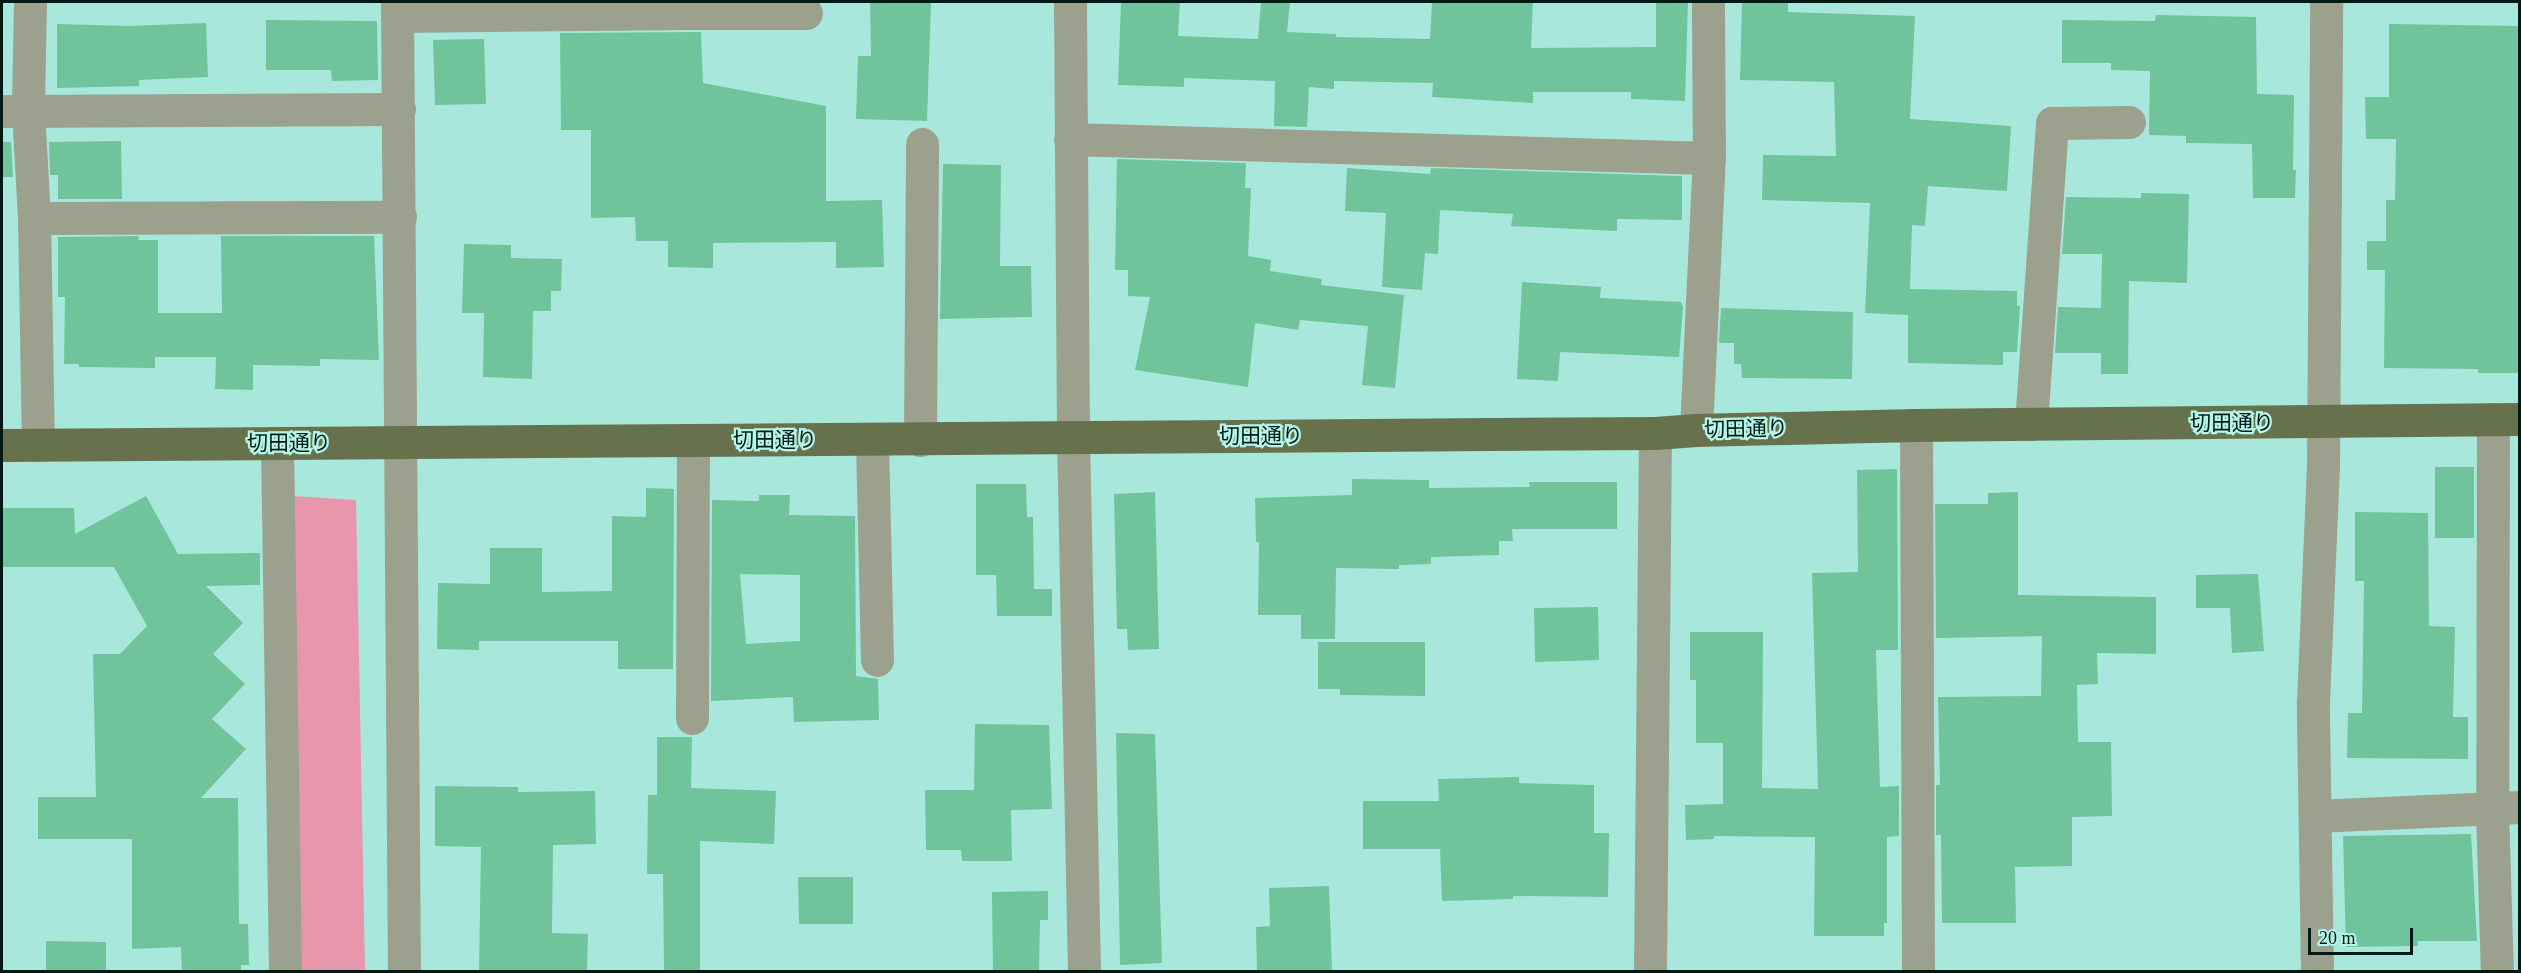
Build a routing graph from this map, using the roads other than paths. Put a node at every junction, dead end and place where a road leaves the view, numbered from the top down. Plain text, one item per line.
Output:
1 (30, 2) edge
2 (1070, 2) edge
3 (1708, 2) edge
4 (2326, 2) edge
5 (691, 8) edge
6 (398, 9) edge
7 (806, 13) dead end
8 (399, 109) junction
9 (15, 110) edge
10 (2129, 122) dead end
11 (1070, 139) junction
12 (922, 144) dead end
13 (1709, 158) junction
14 (400, 217) junction
15 (34, 218) junction
16 (2506, 419) edge
17 (2324, 422) junction
18 (2031, 424) junction
19 (1916, 425) junction
20 (1696, 430) junction
21 (1655, 434) junction
22 (1073, 438) junction
23 (872, 440) junction
24 (920, 440) junction
25 (693, 441) junction
26 (401, 442) junction
27 (277, 443) junction
28 (2, 445) edge
29 (38, 445) junction
30 (877, 660) dead end
31 (692, 718) dead end
32 (2506, 807) edge
33 (2315, 816) junction
34 (285, 972) edge
35 (404, 972) edge
36 (1084, 972) edge
37 (1650, 972) edge
38 (1918, 972) edge
39 (2317, 972) edge
40 (2497, 972) edge

1 - 9 street
2 - 11 street
3 - 13 street
4 - 17 street
5 - 6 street
5 - 7 street
6 - 8 street
8 - 9 street
8 - 14 street
9 - 15 street
10 - 18 street
11 - 13 street
11 - 22 street
12 - 24 street
13 - 20 street
14 - 15 street
14 - 26 street
15 - 29 street
16 - 17 main road, 切田通り
16 - 32 street
17 - 18 main road, 切田通り
17 - 33 street
18 - 19 main road, 切田通り
19 - 20 main road, 切田通り
19 - 38 street
20 - 21 main road, 切田通り
21 - 22 main road, 切田通り
21 - 37 street
22 - 24 main road, 切田通り
22 - 36 street
23 - 24 main road, 切田通り
23 - 25 main road, 切田通り
23 - 30 street
25 - 26 main road, 切田通り
25 - 31 street
26 - 27 main road, 切田通り
26 - 35 street
27 - 29 main road, 切田通り
27 - 34 street
28 - 29 main road, 切田通り
32 - 33 street
32 - 40 street
33 - 39 street

